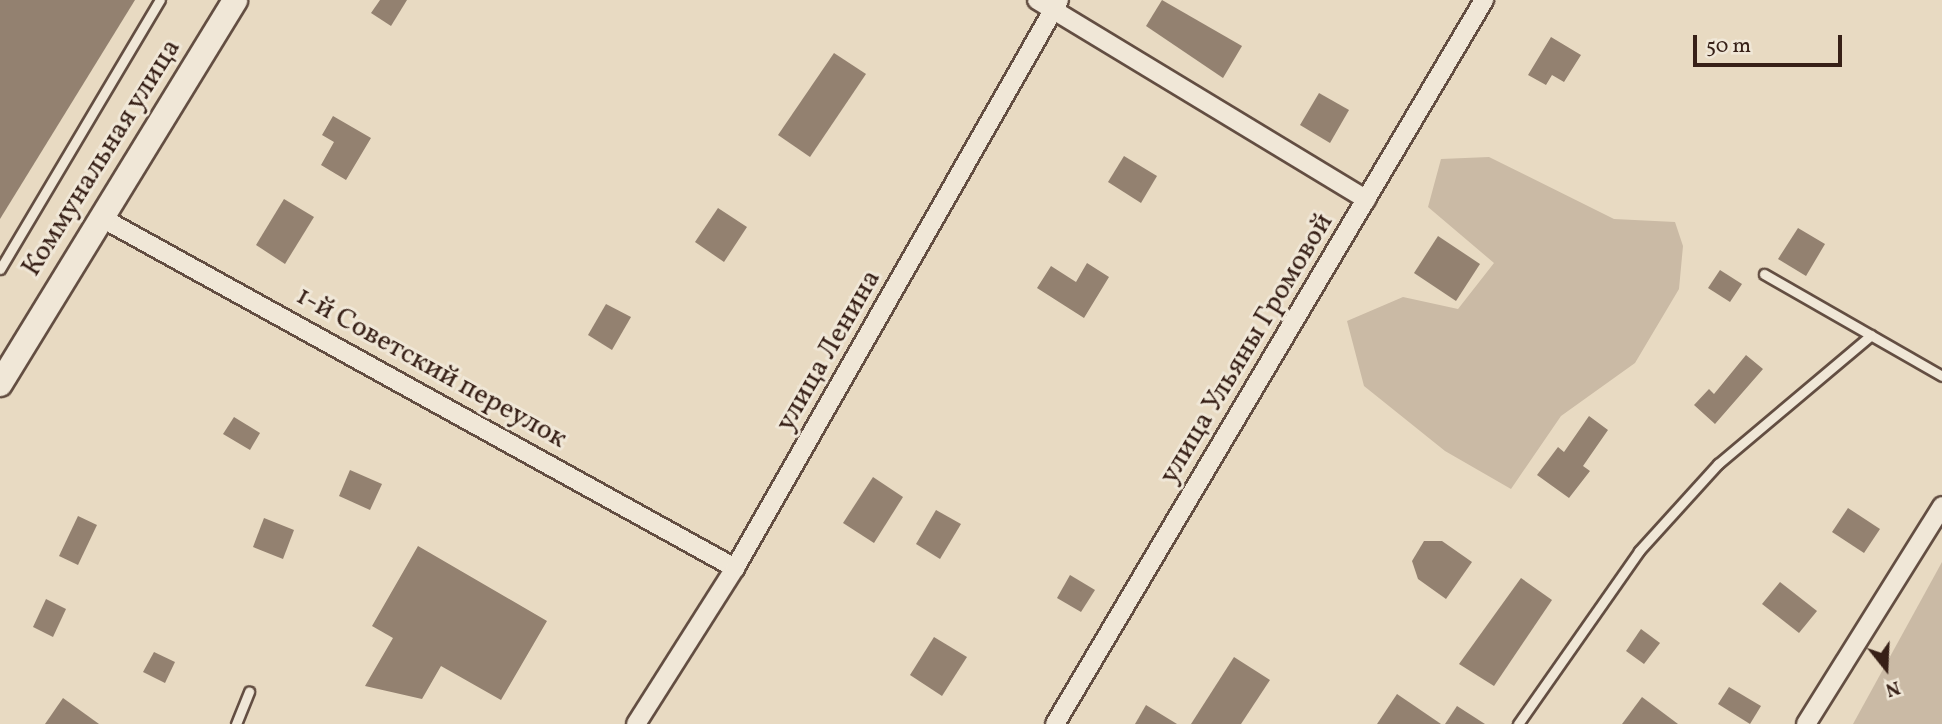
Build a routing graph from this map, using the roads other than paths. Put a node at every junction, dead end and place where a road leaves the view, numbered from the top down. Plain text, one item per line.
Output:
1 (160, 0) edge
2 (235, 0) edge
3 (1037, 0) edge
4 (1484, 0) edge
5 (1057, 5) edge
6 (1366, 199) junction
7 (100, 217) junction
8 (0, 269) edge
9 (1764, 274) dead end
10 (1871, 335) junction
11 (1942, 376) edge
12 (0, 384) edge
13 (1942, 506) edge
14 (735, 568) junction
15 (249, 691) dead end
16 (236, 724) edge
17 (636, 724) edge
18 (1055, 724) edge
19 (1518, 724) edge
20 (1806, 724) edge

1 - 8 lane
2 - 7 street, Коммунальная улица
3 - 5 street
4 - 6 street, улица Ульяны Громовой
5 - 6 street
5 - 14 street, улица Ленина
6 - 18 street, улица Ульяны Громовой
7 - 12 street, Коммунальная улица
7 - 14 street, 1-й Советский переулок
9 - 10 lane
10 - 11 lane
10 - 19 lane
13 - 20 street
14 - 17 street, улица Ленина
15 - 16 lane

